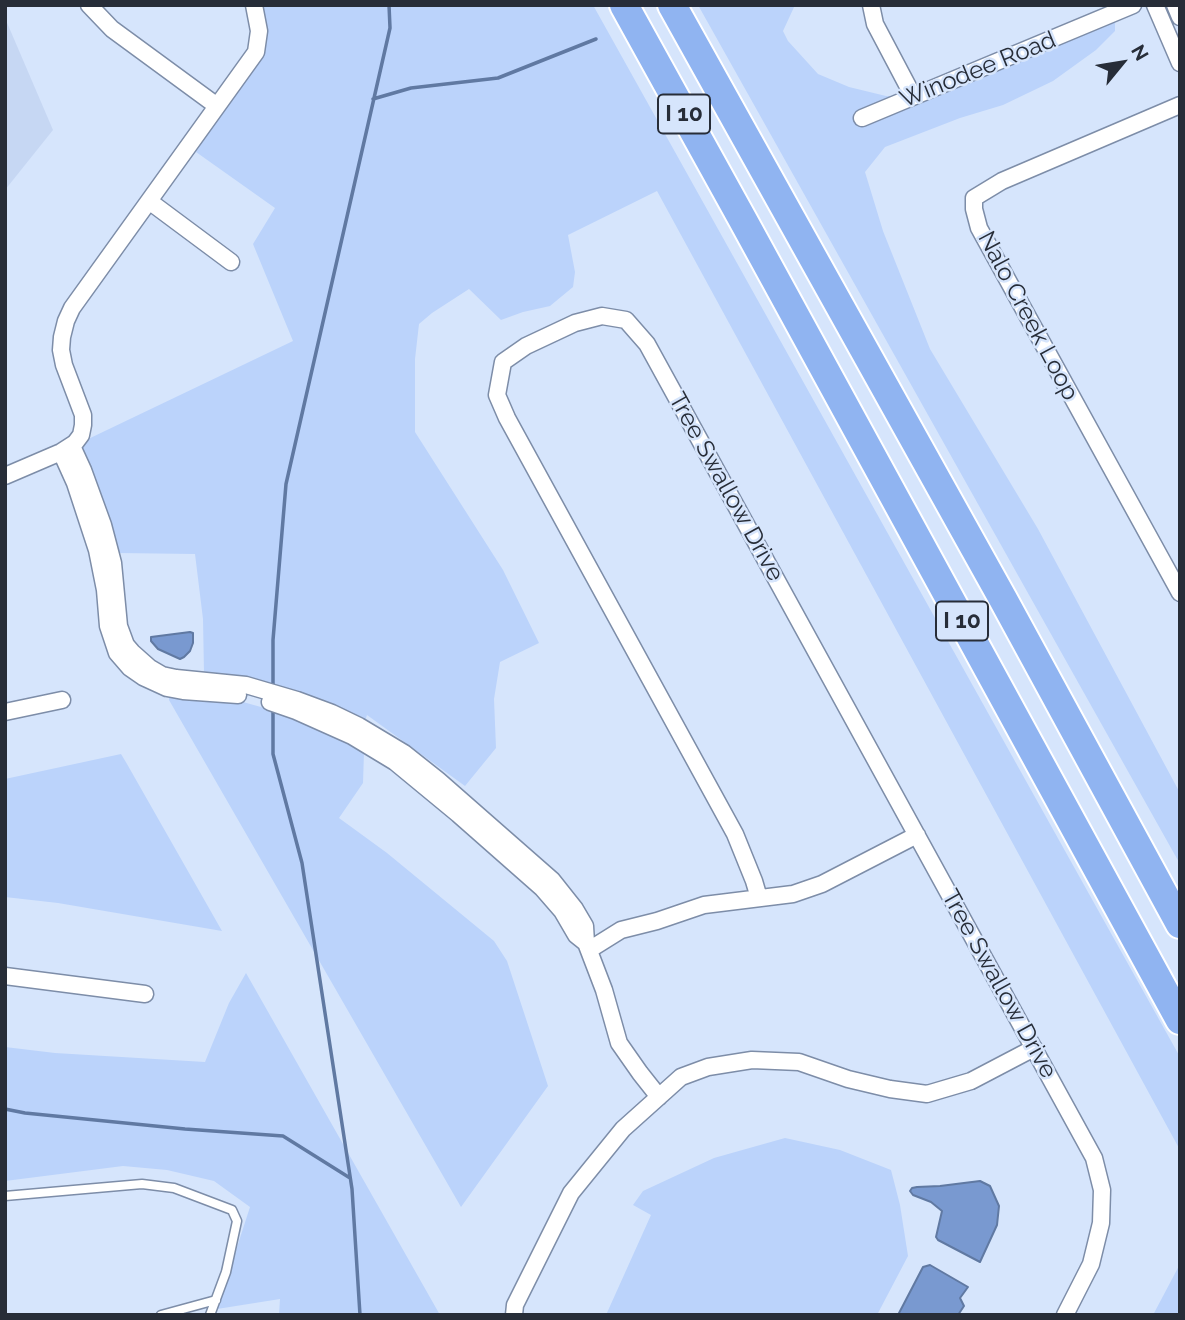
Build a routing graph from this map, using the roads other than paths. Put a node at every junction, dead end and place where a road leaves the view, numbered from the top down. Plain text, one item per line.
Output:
1 (89, 5) edge
2 (254, 5) edge
3 (624, 5) edge
4 (672, 5) edge
5 (871, 5) edge
6 (1133, 5) edge
7 (1155, 5) edge
8 (1175, 5) edge
9 (1180, 17) edge
10 (1180, 63) edge
11 (914, 96) junction
12 (1180, 105) edge
13 (217, 106) junction
14 (862, 118) dead end
15 (149, 201) junction
16 (231, 262) dead end
17 (66, 449) junction
18 (5, 475) edge
19 (1180, 593) edge
20 (62, 701) dead end
21 (5, 712) edge
22 (917, 835) junction
23 (759, 898) junction
24 (1180, 924) edge
25 (587, 946) junction
26 (5, 976) edge
27 (145, 994) dead end
28 (1180, 1020) edge
29 (1034, 1048) junction
30 (659, 1097) junction
31 (5, 1196) edge
32 (216, 1300) junction
33 (161, 1315) edge
34 (210, 1315) edge
35 (514, 1315) edge
36 (1065, 1315) edge

1 - 13 street
2 - 13 street
3 - 28 highway, I 10
4 - 24 highway, I 10
5 - 11 street
6 - 11 street, Winodee Road
7 - 10 street
8 - 9 street
11 - 14 street, Winodee Road
12 - 19 street, Nalo Creek Loop
13 - 15 street
15 - 16 street
15 - 17 street
17 - 18 street
17 - 25 street
20 - 21 street
22 - 23 street
22 - 23 street, Tree Swallow Drive
22 - 29 street, Tree Swallow Drive
23 - 25 street
25 - 30 street
26 - 27 street
29 - 30 street
29 - 36 street, Tree Swallow Drive
30 - 35 street
31 - 32 lane
32 - 33 lane
32 - 34 lane

